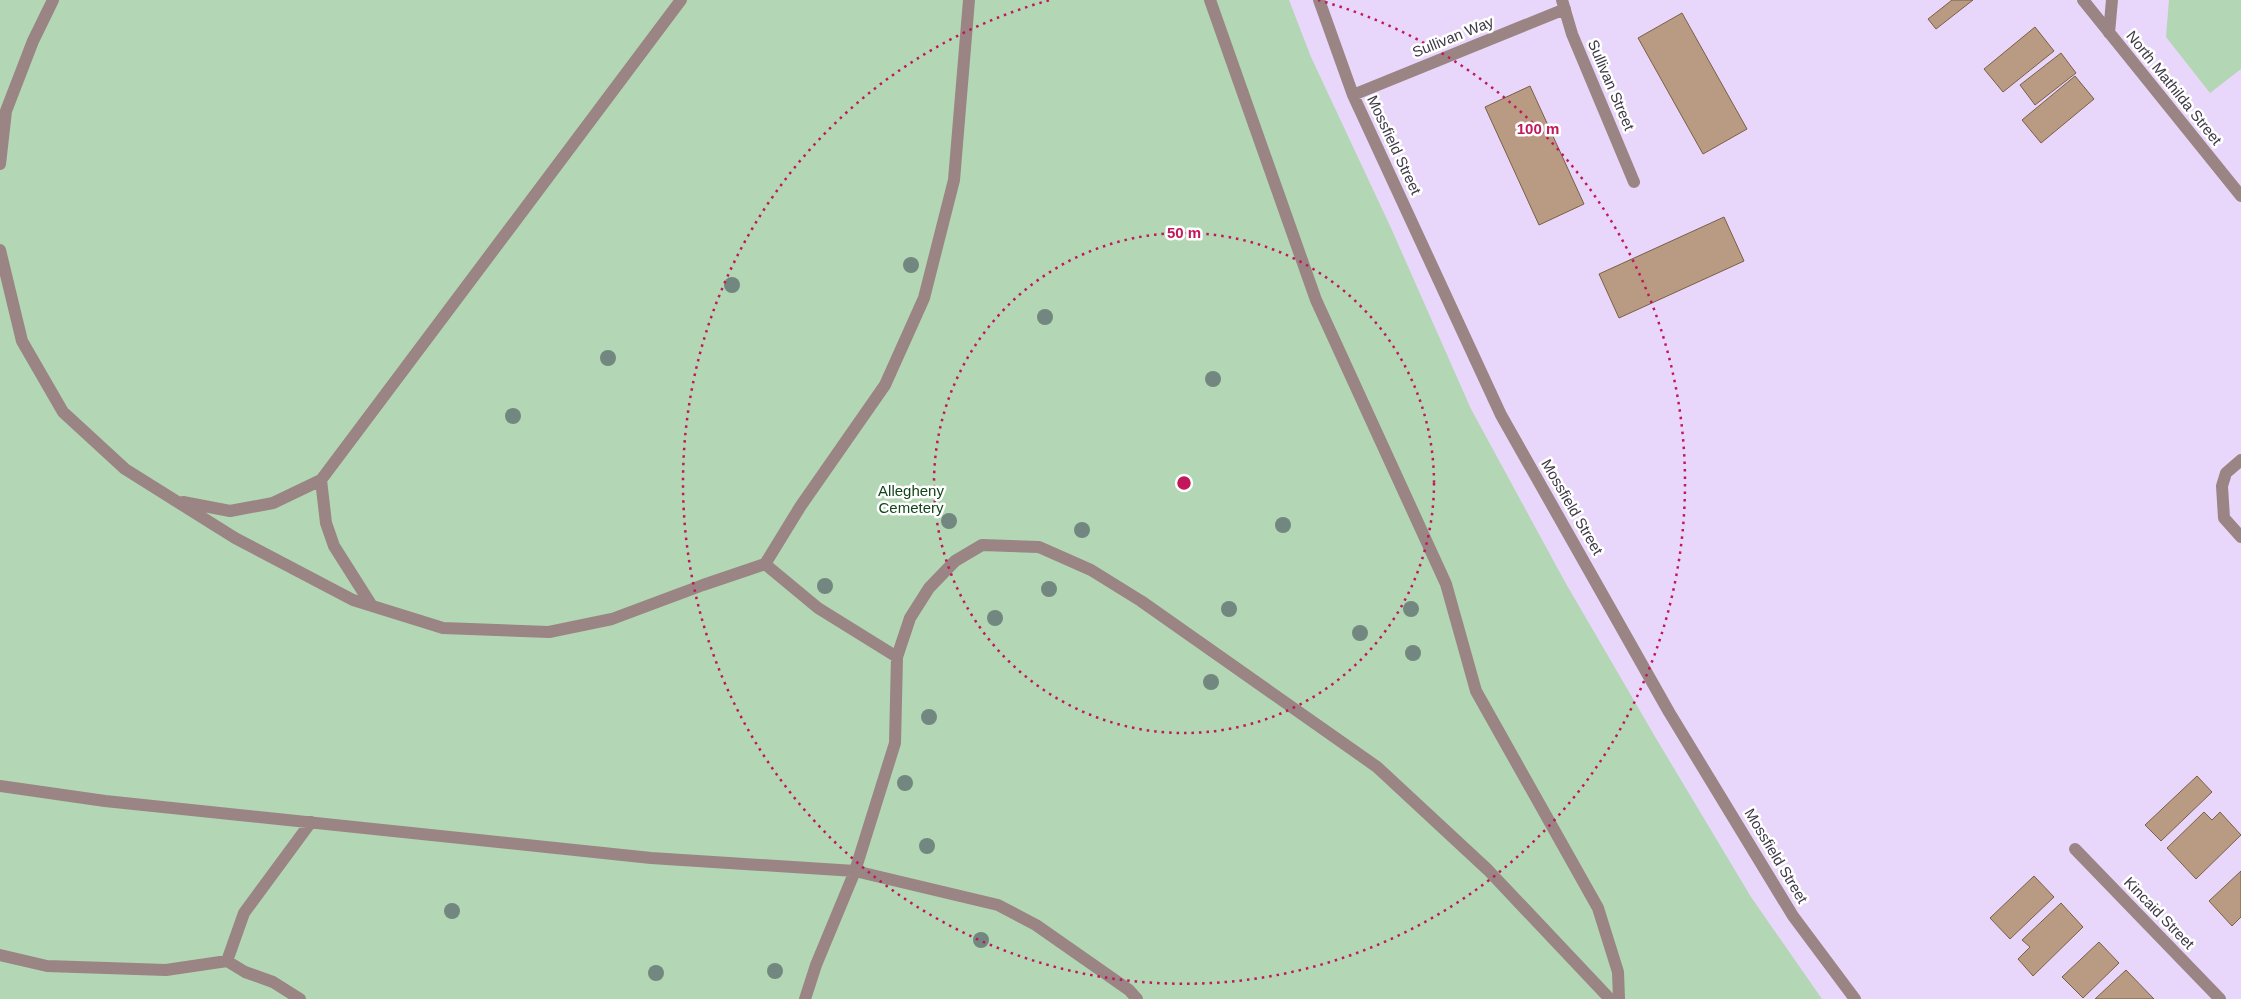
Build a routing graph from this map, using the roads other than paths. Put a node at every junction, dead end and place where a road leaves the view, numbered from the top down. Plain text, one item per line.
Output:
1 (52, 0) edge
2 (681, 0) edge
3 (969, 0) edge
4 (1210, 0) edge
5 (1319, 0) edge
6 (2082, 0) edge
7 (2112, 0) edge
8 (1564, 5) edge
9 (2109, 33) junction
10 (1353, 95) junction
11 (0, 164) edge
12 (1634, 182) dead end
13 (2241, 196) edge
14 (0, 250) edge
15 (2241, 460) edge
16 (321, 480) junction
17 (177, 501) junction
18 (2241, 537) edge
19 (765, 564) junction
20 (372, 606) junction
21 (896, 657) junction
22 (0, 786) edge
23 (312, 822) junction
24 (2075, 849) dead end
25 (855, 871) junction
26 (0, 955) edge
27 (227, 961) junction
28 (300, 999) edge
29 (805, 999) edge
30 (1137, 999) edge
31 (1610, 999) edge
32 (1619, 999) edge
33 (1854, 999) edge
34 (2220, 999) edge

1 - 11 street
2 - 16 street
3 - 19 street
4 - 32 street
5 - 10 street, Mossfield Street
6 - 9 street, North Mathilda Street
7 - 9 street
8 - 10 street, Sullivan Way
8 - 12 street, Sullivan Street
9 - 13 street, North Mathilda Street
10 - 33 street, Mossfield Street
14 - 17 street
15 - 18 street
16 - 17 street
16 - 20 street
17 - 20 street
19 - 20 street
19 - 21 street
21 - 25 street
21 - 31 street
22 - 23 street
23 - 25 street
23 - 27 street
24 - 34 street, Kincaid Street
25 - 29 street
25 - 30 street
26 - 27 street
27 - 28 street

